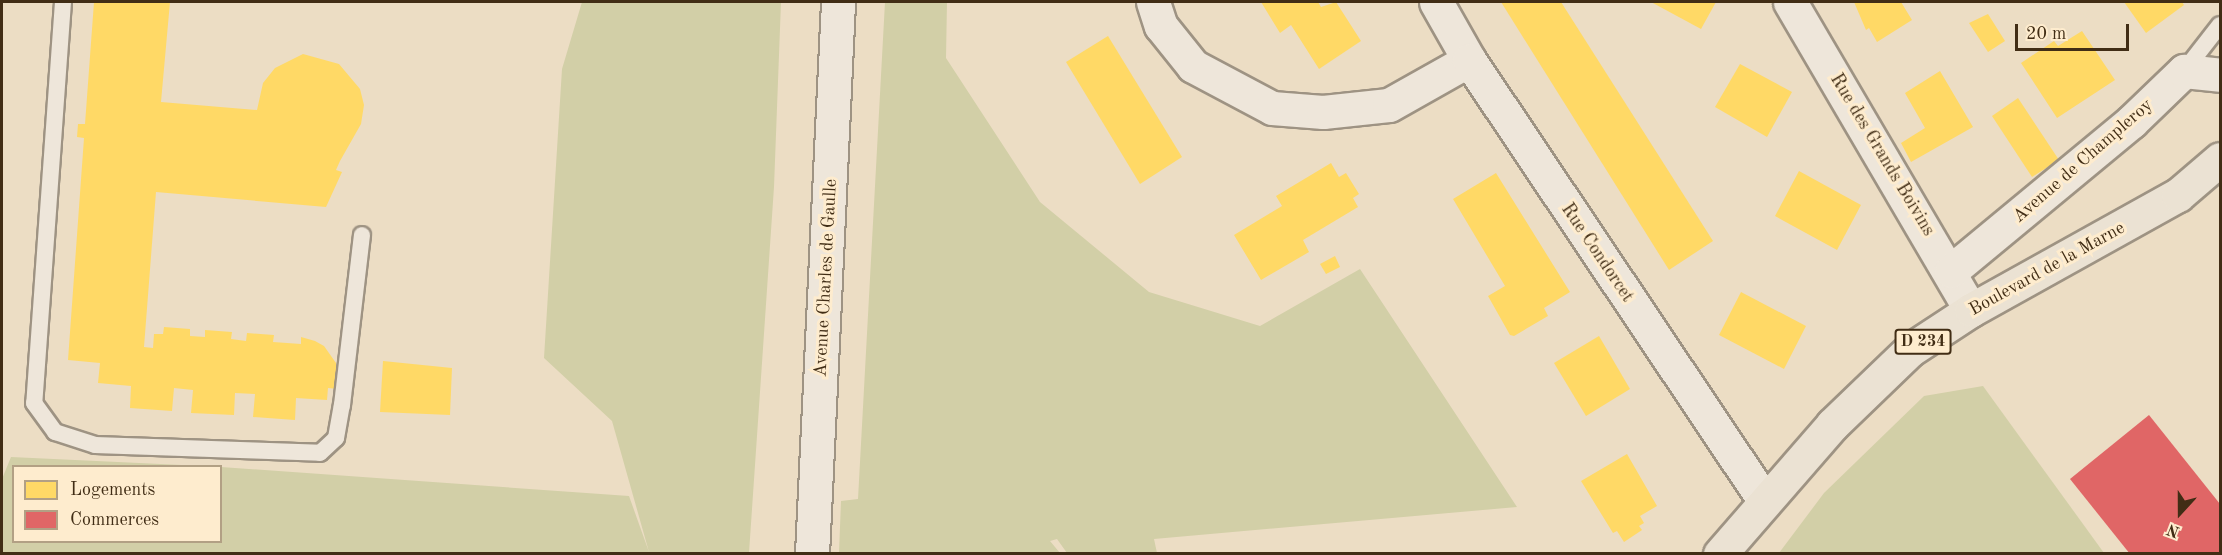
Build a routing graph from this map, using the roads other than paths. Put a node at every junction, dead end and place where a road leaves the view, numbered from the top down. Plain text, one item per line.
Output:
1 (63, 2) edge
2 (838, 2) edge
3 (1153, 2) edge
4 (1436, 2) edge
5 (1790, 2) edge
6 (2220, 25) edge
7 (1469, 60) junction
8 (2184, 71) junction
9 (2220, 75) edge
10 (2220, 159) edge
11 (2220, 187) edge
12 (2178, 195) junction
13 (362, 235) dead end
14 (1951, 271) junction
15 (1971, 310) junction
16 (1764, 500) junction
17 (812, 554) edge
18 (1720, 554) edge

1 - 13 lane
2 - 17 street, Avenue Charles de Gaulle
3 - 7 street
4 - 7 street, Rue Condorcet
5 - 14 street, Rue des Grands Boivins
6 - 8 lane
7 - 16 street, Rue Condorcet
8 - 9 street
8 - 14 street, Avenue de Champleroy
10 - 12 main road, D 234
11 - 12 main road, D 234
12 - 15 main road, Boulevard de la Marne / D 234
14 - 15 street, Rue des Grands Boivins
15 - 16 main road, Boulevard de la Marne / D 234
16 - 18 main road, Boulevard de la Marne / D 234

